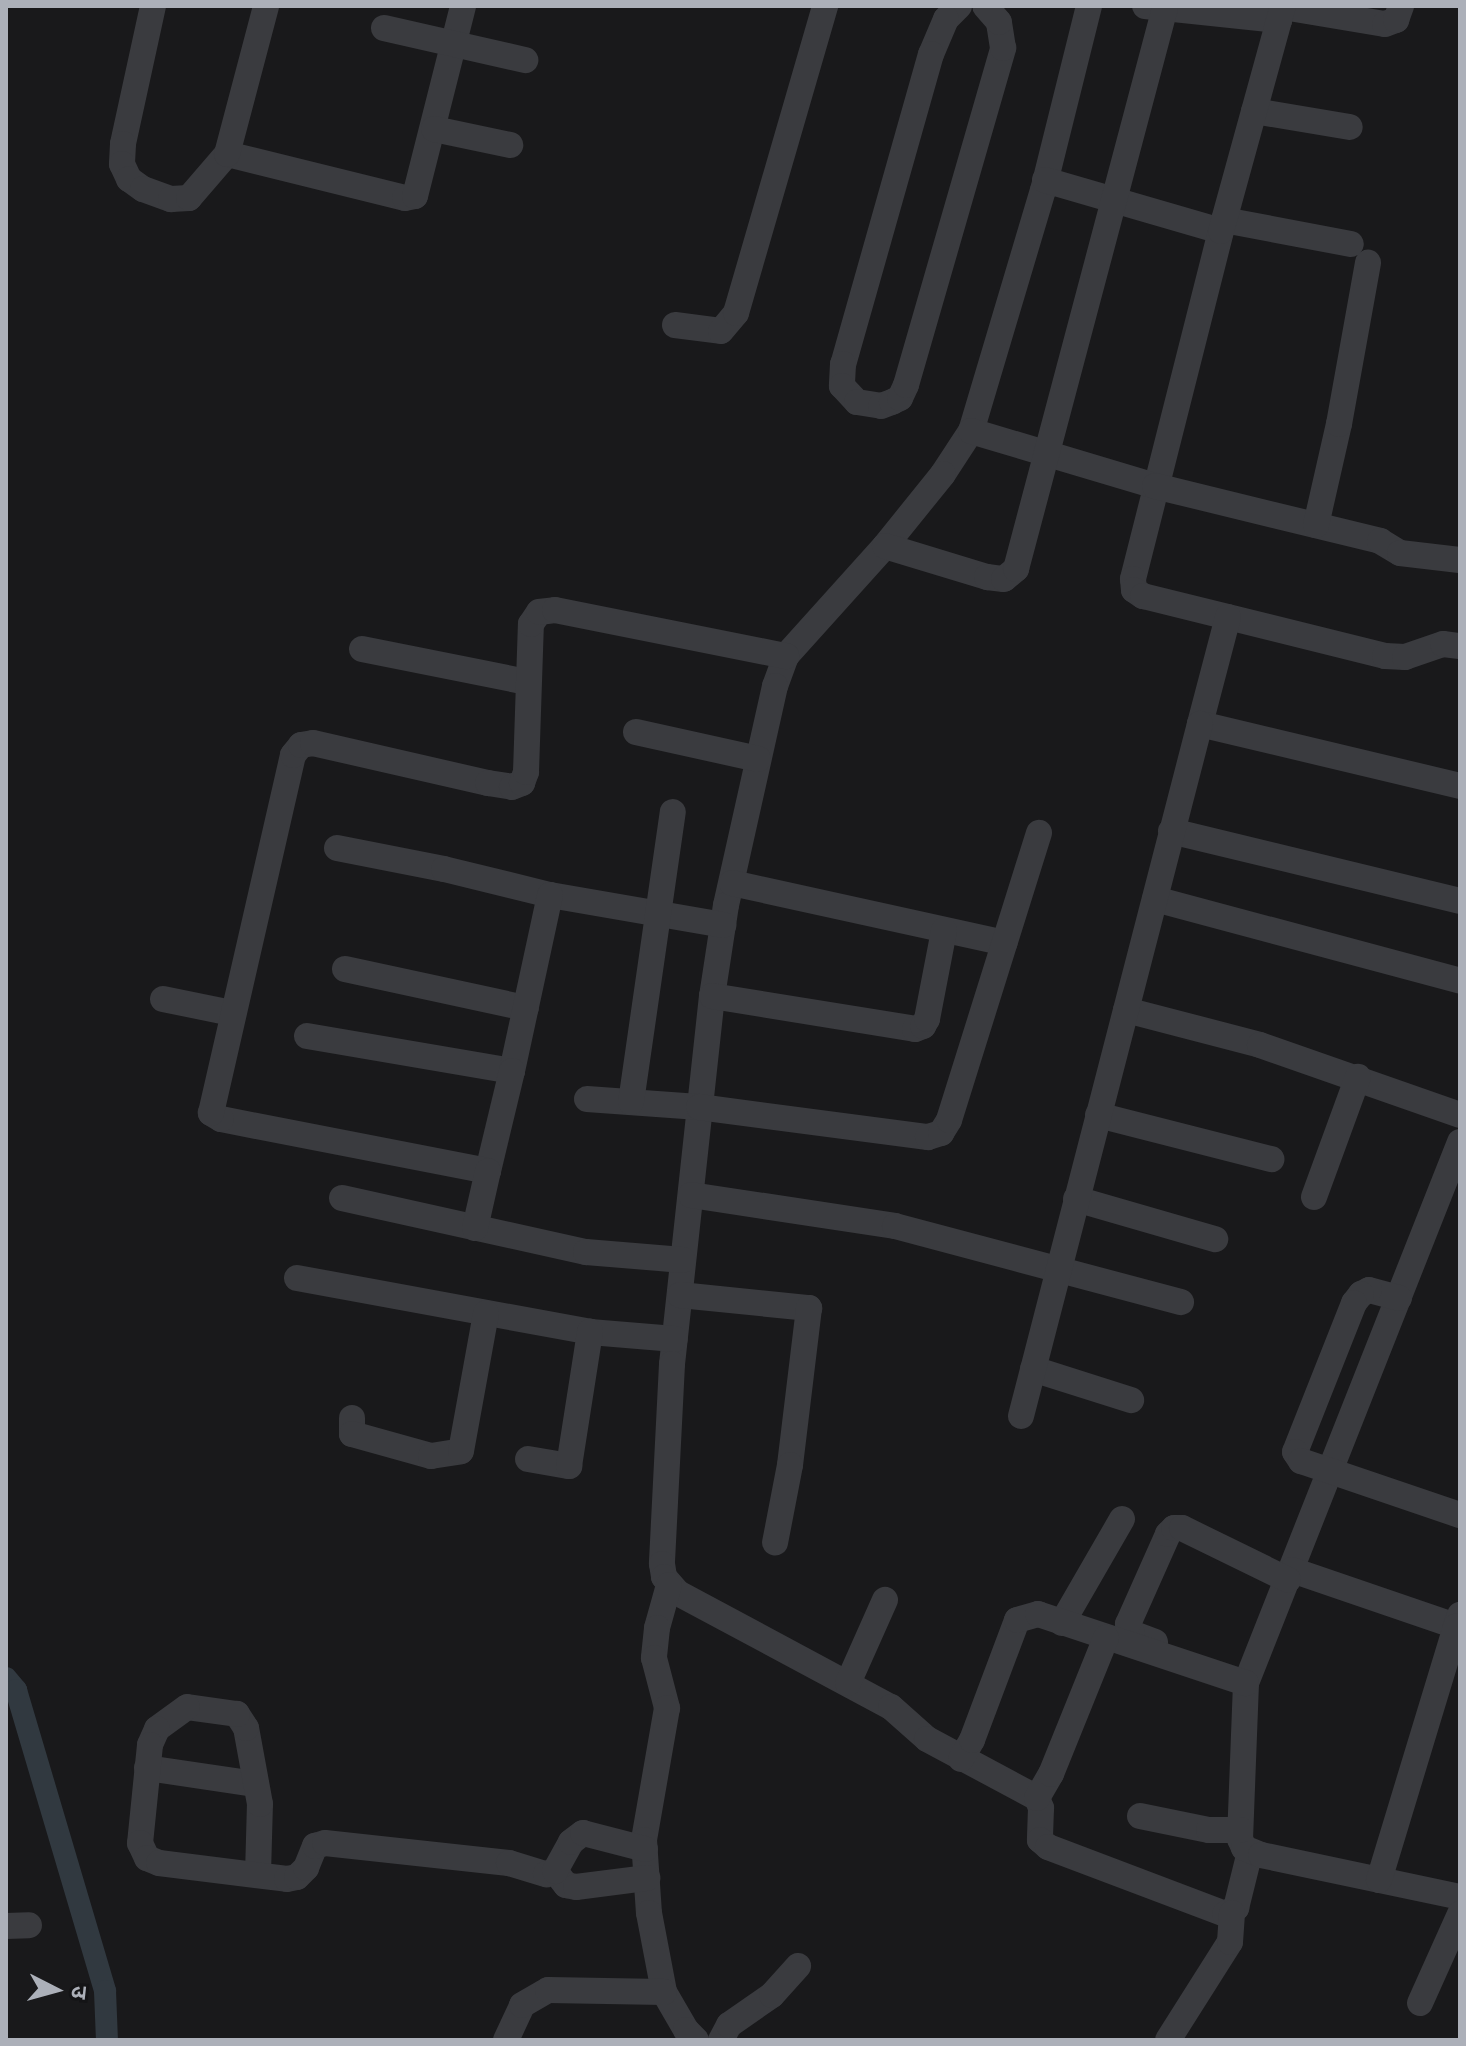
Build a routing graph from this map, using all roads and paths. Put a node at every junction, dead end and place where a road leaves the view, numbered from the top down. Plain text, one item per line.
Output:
1 (153, 6) edge
2 (266, 6) edge
3 (463, 6) edge
4 (825, 6) edge
5 (956, 6) edge
6 (985, 6) edge
7 (1089, 6) edge
8 (1401, 6) edge
9 (1155, 7) edge
10 (1282, 11) edge
11 (384, 28) dead end
12 (454, 43) junction
13 (525, 60) dead end
14 (1254, 111) junction
15 (1350, 127) dead end
16 (434, 129) junction
17 (510, 145) dead end
18 (227, 154) junction
19 (1045, 180) junction
20 (1112, 201) junction
21 (1222, 225) junction
22 (675, 325) dead end
23 (971, 431) junction
24 (1046, 454) junction
25 (1155, 486) junction
26 (1316, 525) junction
27 (885, 546) junction
28 (1460, 560) edge
29 (1228, 617) junction
30 (1460, 646) edge
31 (362, 649) dead end
32 (786, 656) junction
33 (527, 682) junction
34 (1200, 724) junction
35 (636, 732) dead end
36 (758, 759) junction
37 (1460, 786) edge
38 (673, 812) dead end
39 (1171, 831) junction
40 (1039, 833) dead end
41 (337, 848) dead end
42 (732, 883) junction
43 (550, 895) junction
44 (1155, 899) junction
45 (1460, 901) edge
46 (656, 916) junction
47 (723, 925) junction
48 (944, 931) junction
49 (1004, 943) junction
50 (345, 969) dead end
51 (1460, 981) edge
52 (712, 996) junction
53 (163, 999) dead end
54 (526, 1008) junction
55 (1126, 1010) junction
56 (232, 1013) junction
57 (307, 1036) dead end
58 (512, 1071) junction
59 (1358, 1077) junction
60 (587, 1099) dead end
61 (631, 1102) junction
62 (699, 1107) junction
63 (1098, 1115) junction
64 (1460, 1115) edge
65 (1460, 1142) edge
66 (1271, 1159) dead end
67 (488, 1171) junction
68 (691, 1195) junction
69 (1314, 1197) dead end
70 (342, 1198) dead end
71 (1076, 1199) junction
72 (475, 1228) junction
73 (1215, 1239) dead end
74 (683, 1260) junction
75 (1058, 1270) junction
76 (297, 1278) dead end
77 (680, 1295) junction
78 (1399, 1298) junction
79 (1181, 1302) dead end
80 (486, 1313) junction
81 (590, 1332) junction
82 (675, 1339) junction
83 (1033, 1369) junction
84 (1131, 1400) dead end
85 (1021, 1416) dead end
86 (352, 1418) dead end
87 (528, 1459) dead end
88 (1332, 1472) junction
89 (1460, 1515) edge
90 (1122, 1519) dead end
91 (775, 1543) dead end
92 (1290, 1575) junction
93 (669, 1585) junction
94 (885, 1600) dead end
95 (1458, 1621) edge
96 (1062, 1623) junction
97 (1106, 1638) junction
98 (1248, 1679) junction
99 (848, 1683) junction
100 (961, 1759) junction
101 (147, 1768) junction
102 (256, 1784) junction
103 (1037, 1798) junction
104 (1140, 1816) dead end
105 (1245, 1841) junction
106 (645, 1849) junction
107 (555, 1871) junction
108 (258, 1874) junction
109 (647, 1878) junction
110 (1379, 1880) junction
111 (1460, 1897) edge
112 (1232, 1913) junction
113 (1460, 1914) edge
114 (798, 1966) dead end
115 (664, 1992) junction
116 (1420, 2003) dead end
117 (1179, 2037) edge
118 (506, 2040) edge
119 (696, 2040) edge
120 (721, 2040) edge

1 - 18 street
2 - 18 street
3 - 12 street
4 - 22 street
5 - 6 street
7 - 19 street
8 - 10 street
9 - 10 street
9 - 20 street
10 - 14 street
11 - 12 street
12 - 13 street
12 - 16 street
14 - 15 street
14 - 21 street
16 - 17 street
16 - 18 street
19 - 20 street
19 - 23 street
20 - 21 street
20 - 24 street
21 - 25 street
21 - 26 street
23 - 24 street
23 - 27 street
24 - 25 street
24 - 27 street
25 - 26 street
25 - 29 street
26 - 28 street
27 - 32 street
29 - 30 street
29 - 34 street
31 - 33 street
32 - 33 street
32 - 36 street
33 - 56 street
34 - 37 street
34 - 39 street
35 - 36 street
36 - 42 street
38 - 46 street
39 - 44 street
39 - 45 street
40 - 49 street
41 - 43 street
42 - 47 street
42 - 48 street
43 - 46 street
43 - 54 street
44 - 51 street
44 - 55 street
46 - 47 street
46 - 61 street
47 - 52 street
48 - 49 street
48 - 52 street
49 - 62 street
50 - 54 street
52 - 62 street
53 - 56 street
54 - 58 street
55 - 59 street
55 - 63 street
56 - 67 street
57 - 58 street
58 - 67 street
59 - 64 street
59 - 69 street
60 - 61 street
61 - 62 street
62 - 68 street
63 - 66 street
63 - 71 street
65 - 78 street
67 - 72 street
68 - 74 street
68 - 75 street
70 - 72 street
71 - 73 street
71 - 75 street
72 - 74 street
74 - 77 street
75 - 79 street
75 - 83 street
76 - 80 street
77 - 82 street
77 - 91 street
78 - 88 street
78 - 88 street
80 - 81 street
80 - 86 street
81 - 82 street
81 - 87 street
82 - 93 street
83 - 84 street
83 - 85 street
88 - 89 street
88 - 92 street
90 - 96 street
92 - 95 street
92 - 98 street
92 - 98 street
93 - 99 street
93 - 106 street
94 - 99 street
95 - 110 street
96 - 97 street
96 - 100 street
97 - 98 street
97 - 103 street
98 - 105 street
99 - 100 street
100 - 103 street
101 - 102 street
101 - 102 street
101 - 108 street
102 - 108 street
103 - 112 street
104 - 105 street
105 - 110 street
105 - 112 street
106 - 107 street
106 - 109 street
107 - 108 street
107 - 109 street
109 - 115 street
110 - 111 street
112 - 117 street
113 - 116 street
114 - 120 street
115 - 118 street
115 - 119 street

